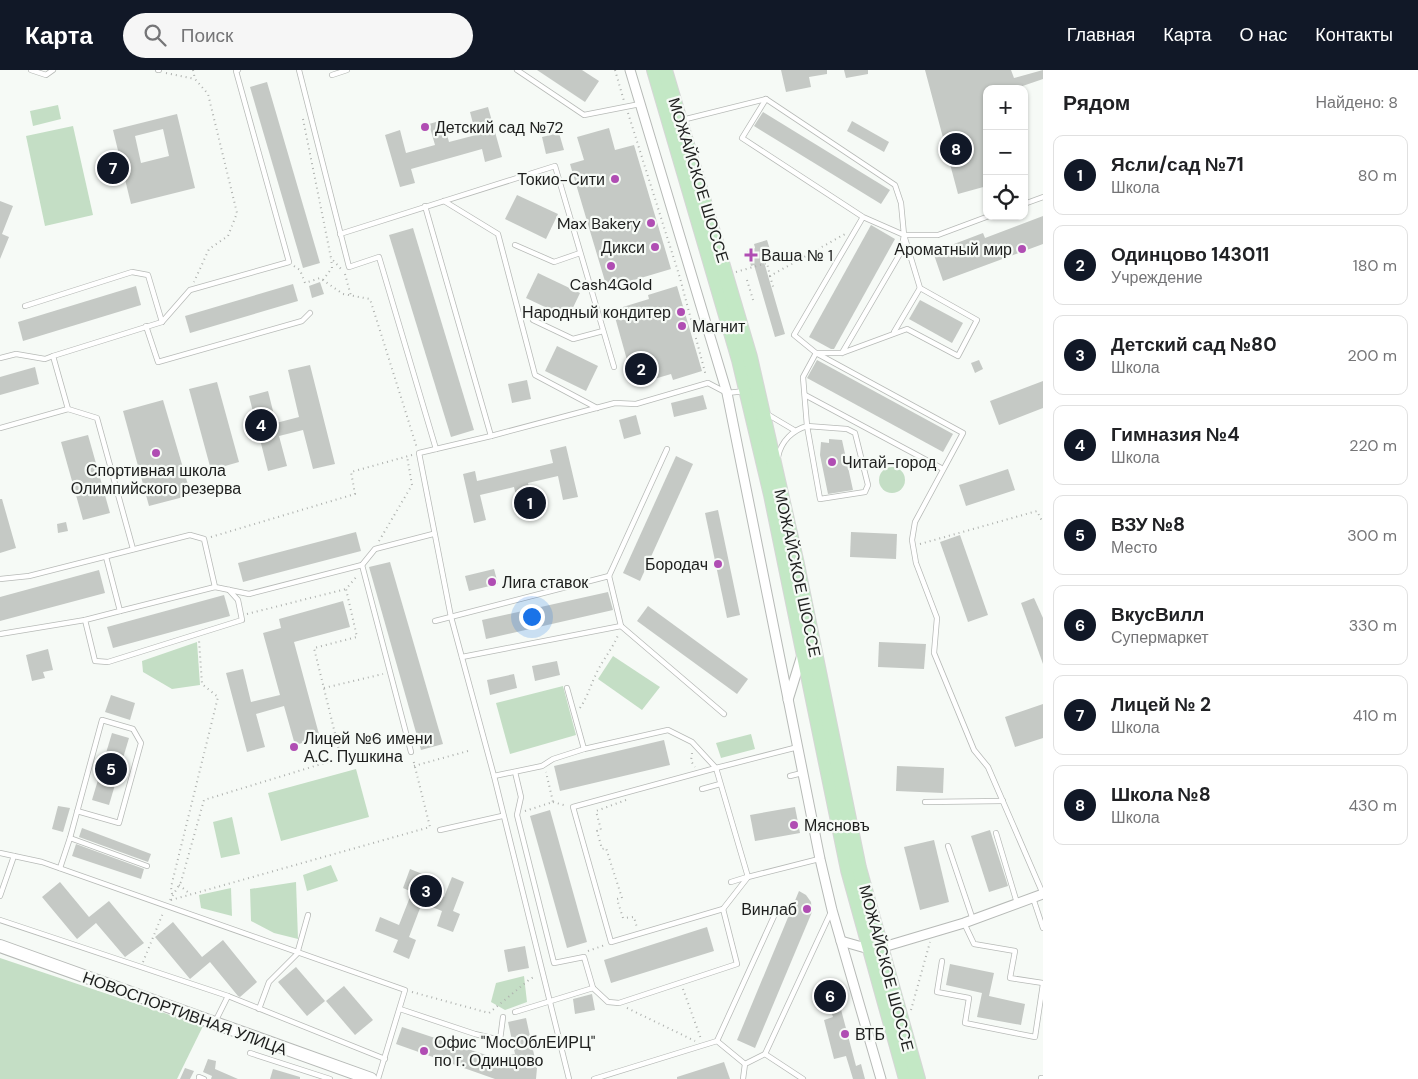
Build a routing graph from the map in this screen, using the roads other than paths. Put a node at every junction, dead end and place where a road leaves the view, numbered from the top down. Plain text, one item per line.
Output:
1 (31, 70) edge
2 (53, 70) edge
3 (238, 70) edge
4 (299, 70) edge
5 (347, 70) edge
6 (517, 70) edge
7 (630, 70) edge
8 (654, 70) edge
9 (665, 70) edge
10 (332, 75) dead end
11 (766, 99) junction
12 (640, 104) junction
13 (681, 121) junction
14 (1043, 197) edge
15 (444, 200) junction
16 (1028, 203) edge
17 (425, 206) junction
18 (863, 217) junction
19 (983, 218) edge
20 (340, 234) junction
21 (904, 235) junction
22 (515, 245) dead end
23 (580, 253) junction
24 (920, 288) junction
25 (25, 306) dead end
26 (310, 313) dead end
27 (533, 320) dead end
28 (162, 322) junction
29 (146, 326) junction
30 (603, 331) junction
31 (894, 332) junction
32 (816, 353) junction
33 (842, 353) junction
34 (52, 356) junction
35 (0, 358) edge
36 (614, 367) dead end
37 (746, 391) junction
38 (726, 393) junction
39 (805, 396) junction
40 (68, 408) junction
41 (597, 408) junction
42 (764, 410) junction
43 (807, 426) junction
44 (0, 428) edge
45 (794, 430) junction
46 (491, 436) junction
47 (436, 449) junction
48 (667, 449) dead end
49 (776, 465) junction
50 (943, 469) junction
51 (433, 534) junction
52 (133, 549) junction
53 (106, 557) junction
54 (362, 567) junction
55 (609, 576) junction
56 (0, 579) edge
57 (216, 586) junction
58 (229, 589) junction
59 (120, 611) junction
60 (451, 617) junction
61 (85, 620) junction
62 (435, 621) dead end
63 (621, 626) junction
64 (0, 634) edge
65 (803, 652) junction
66 (462, 657) junction
67 (566, 688) dead end
68 (788, 701) junction
69 (724, 714) dead end
70 (798, 747) junction
71 (584, 750) junction
72 (411, 752) road end
73 (716, 768) junction
74 (515, 772) junction
75 (804, 772) junction
76 (494, 776) junction
77 (790, 776) dead end
78 (720, 784) junction
79 (702, 789) dead end
80 (1003, 801) junction
81 (925, 802) dead end
82 (77, 811) junction
83 (502, 816) junction
84 (440, 830) dead end
85 (996, 833) dead end
86 (70, 838) junction
87 (948, 846) dead end
88 (0, 853) edge
89 (14, 856) junction
90 (820, 859) junction
91 (148, 866) dead end
92 (60, 868) junction
93 (748, 876) junction
94 (731, 882) dead end
95 (1043, 894) edge
96 (0, 896) edge
97 (1033, 898) junction
98 (1017, 904) junction
99 (723, 909) junction
100 (832, 910) junction
101 (775, 914) dead end
102 (308, 915) dead end
103 (0, 920) edge
104 (968, 921) junction
105 (1043, 928) edge
106 (841, 941) junction
107 (0, 946) edge
108 (874, 949) junction
109 (298, 954) junction
110 (942, 961) dead end
111 (1043, 983) edge
112 (593, 988) junction
113 (228, 996) junction
114 (550, 1000) junction
115 (259, 1009) junction
116 (400, 1009) junction
117 (515, 1012) dead end
118 (503, 1017) dead end
119 (215, 1023) junction
120 (717, 1042) junction
121 (250, 1053) dead end
122 (765, 1054) junction
123 (385, 1059) junction
124 (745, 1064) junction
125 (357, 1077) edge
126 (199, 1079) edge
127 (204, 1079) edge
128 (330, 1079) edge
129 (371, 1079) edge
130 (378, 1079) edge
131 (569, 1079) edge
132 (594, 1079) edge
133 (743, 1079) edge
134 (802, 1079) edge
135 (881, 1079) edge
136 (906, 1079) edge
137 (918, 1079) edge

1 - 2 lane
3 - 28 lane
4 - 20 lane
5 - 10 lane
6 - 12 lane
7 - 12 street
8 - 37 main road, МОЖАЙСКОЕ ШОССЕ
9 - 13 main road, МОЖАЙСКОЕ ШОССЕ
11 - 13 lane
11 - 18 lane
11 - 21 lane
12 - 38 street
13 - 42 main road, МОЖАЙСКОЕ ШОССЕ
14 - 16 lane
15 - 17 lane
15 - 23 lane
15 - 41 lane
17 - 20 lane
17 - 46 lane
18 - 21 lane
18 - 32 lane
19 - 21 lane
20 - 47 lane
21 - 24 lane
21 - 33 lane
22 - 23 lane
23 - 30 lane
24 - 31 lane
24 - 31 lane
25 - 28 lane
26 - 29 lane
27 - 30 lane
28 - 29 lane
29 - 34 lane
30 - 36 lane
31 - 33 lane
32 - 33 lane
32 - 39 lane
32 - 50 lane
34 - 35 lane
34 - 40 lane
37 - 38 lane
37 - 65 main road, МОЖАЙСКОЕ ШОССЕ
38 - 41 lane
38 - 68 street
39 - 43 lane
39 - 50 lane
40 - 44 lane
40 - 52 lane
41 - 46 lane
42 - 45 lane
42 - 49 main road, МОЖАЙСКОЕ ШОССЕ
43 - 43 lane
43 - 45 lane
45 - 49 lane
46 - 47 lane
47 - 51 lane
48 - 55 lane
49 - 108 main road, МОЖАЙСКОЕ ШОССЕ
50 - 80 lane
51 - 54 lane
51 - 60 lane
52 - 53 lane
52 - 57 lane
53 - 56 lane
53 - 59 lane
54 - 58 lane
54 - 72 lane
55 - 60 lane
55 - 63 lane
57 - 58 lane
57 - 59 lane
58 - 61 lane
59 - 61 lane
60 - 62 lane
60 - 66 lane
61 - 64 lane
63 - 66 lane
63 - 69 lane
65 - 68 street
65 - 108 main road, МОЖАЙСКОЕ ШОССЕ
66 - 76 lane
67 - 71 lane
68 - 70 street
70 - 73 lane
70 - 75 street
71 - 73 lane
71 - 74 lane
73 - 78 lane
73 - 99 lane
74 - 76 lane
74 - 112 lane
75 - 77 lane
75 - 90 street
76 - 83 lane
78 - 79 lane
78 - 93 lane
80 - 81 lane
80 - 95 lane
82 - 82 lane
82 - 86 lane
83 - 84 lane
83 - 114 lane
85 - 98 lane
86 - 91 lane
86 - 92 lane
87 - 104 lane
88 - 89 lane
89 - 92 lane
89 - 96 lane
90 - 93 lane
90 - 100 street
92 - 109 lane
93 - 94 lane
93 - 99 lane
95 - 97 street
97 - 98 street
97 - 105 lane
98 - 104 street
99 - 112 lane
100 - 106 street
100 - 122 lane
101 - 120 lane
102 - 109 lane
103 - 113 lane
104 - 108 street
104 - 111 lane
106 - 108 street
106 - 135 street
107 - 119 main road, НОВОСПОРТИВНАЯ УЛИЦА
108 - 136 main road, МОЖАЙСКОЕ ШОССЕ
108 - 137 main road, МОЖАЙСКОЕ ШОССЕ
109 - 115 lane
109 - 116 lane
110 - 111 lane
112 - 114 lane
113 - 115 lane
113 - 119 lane
114 - 117 lane
114 - 131 lane
115 - 123 lane
116 - 118 lane
116 - 123 lane
119 - 125 main road, НОВОСПОРТИВНАЯ УЛИЦА
120 - 124 lane
120 - 132 lane
121 - 128 lane
122 - 124 lane
122 - 134 lane
123 - 130 lane
124 - 133 lane
125 - 129 main road, НОВОСПОРТИВНАЯ УЛИЦА
126 - 127 lane

